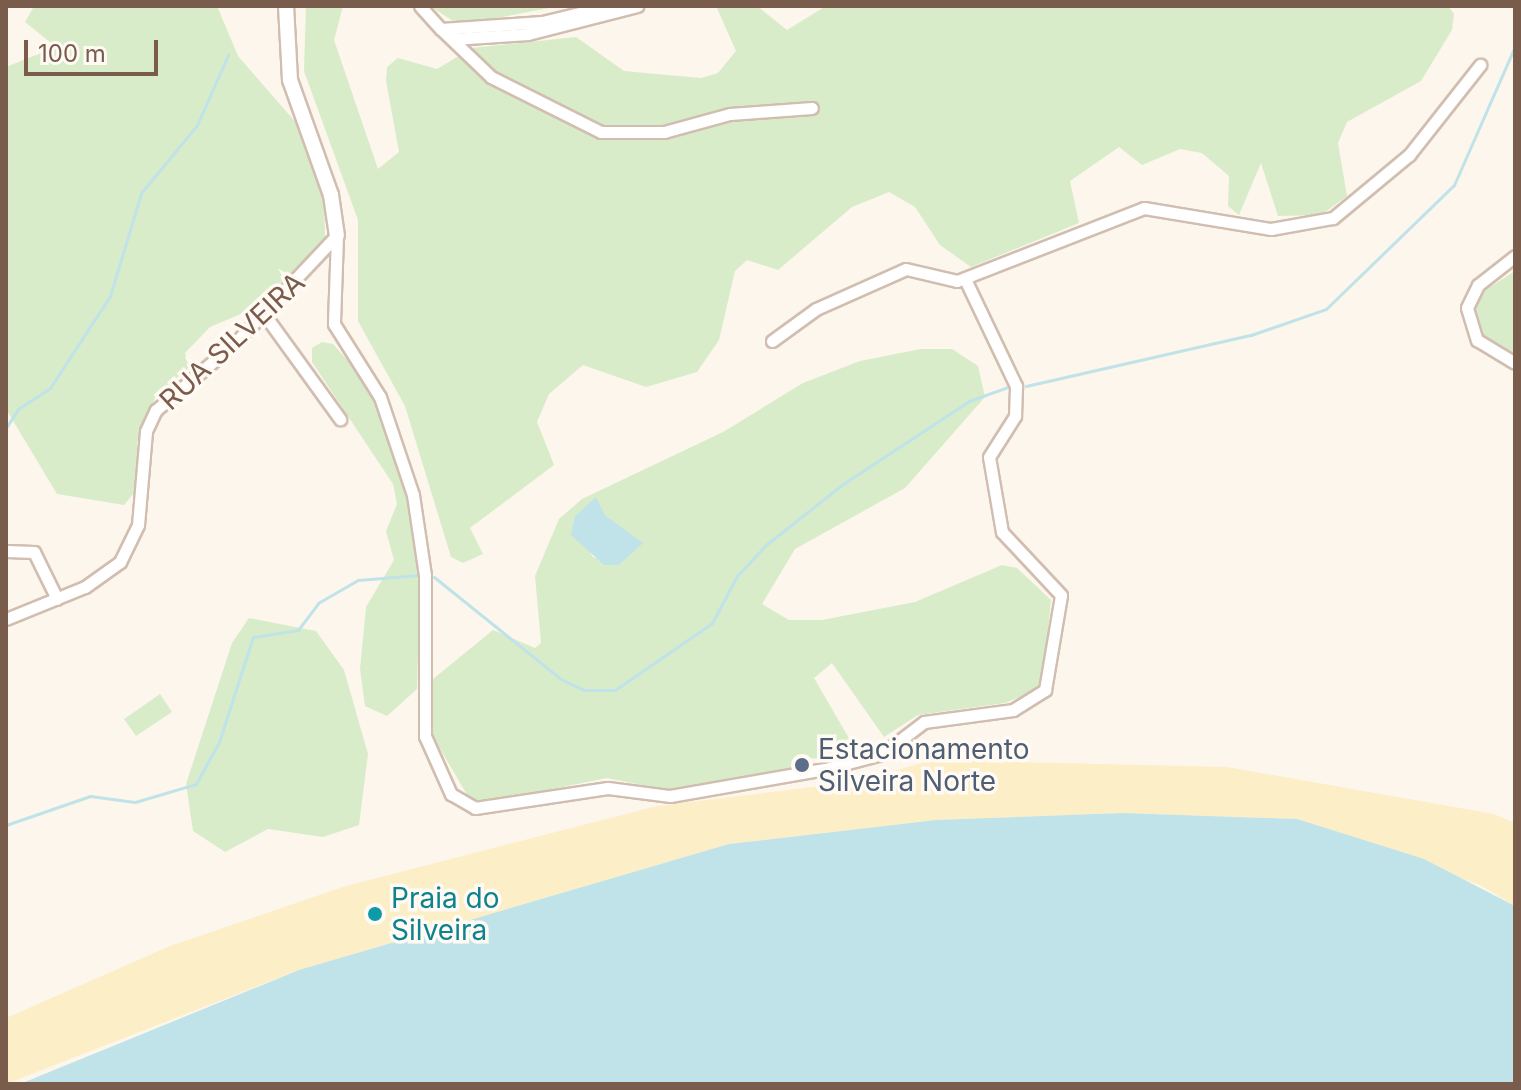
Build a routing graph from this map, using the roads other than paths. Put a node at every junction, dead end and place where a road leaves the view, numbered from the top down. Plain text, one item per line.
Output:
1 (286, 6) edge
2 (420, 6) edge
3 (608, 6) edge
4 (637, 6) edge
5 (441, 29) junction
6 (453, 39) junction
7 (1480, 65) dead end
8 (812, 108) dead end
9 (337, 236) junction
10 (1515, 256) edge
11 (965, 279) junction
12 (264, 314) junction
13 (772, 341) dead end
14 (1515, 363) edge
15 (340, 419) dead end
16 (6, 551) edge
17 (57, 599) junction
18 (6, 619) edge

1 - 9 street
2 - 5 street
3 - 5 street
4 - 6 street
5 - 6 street
6 - 8 street
7 - 11 street
9 - 11 street
9 - 12 street, RUA SILVEIRA
10 - 14 street
11 - 13 street
12 - 15 street
12 - 17 street, RUA SILVEIRA
16 - 17 street
17 - 18 street, RUA SILVEIRA

